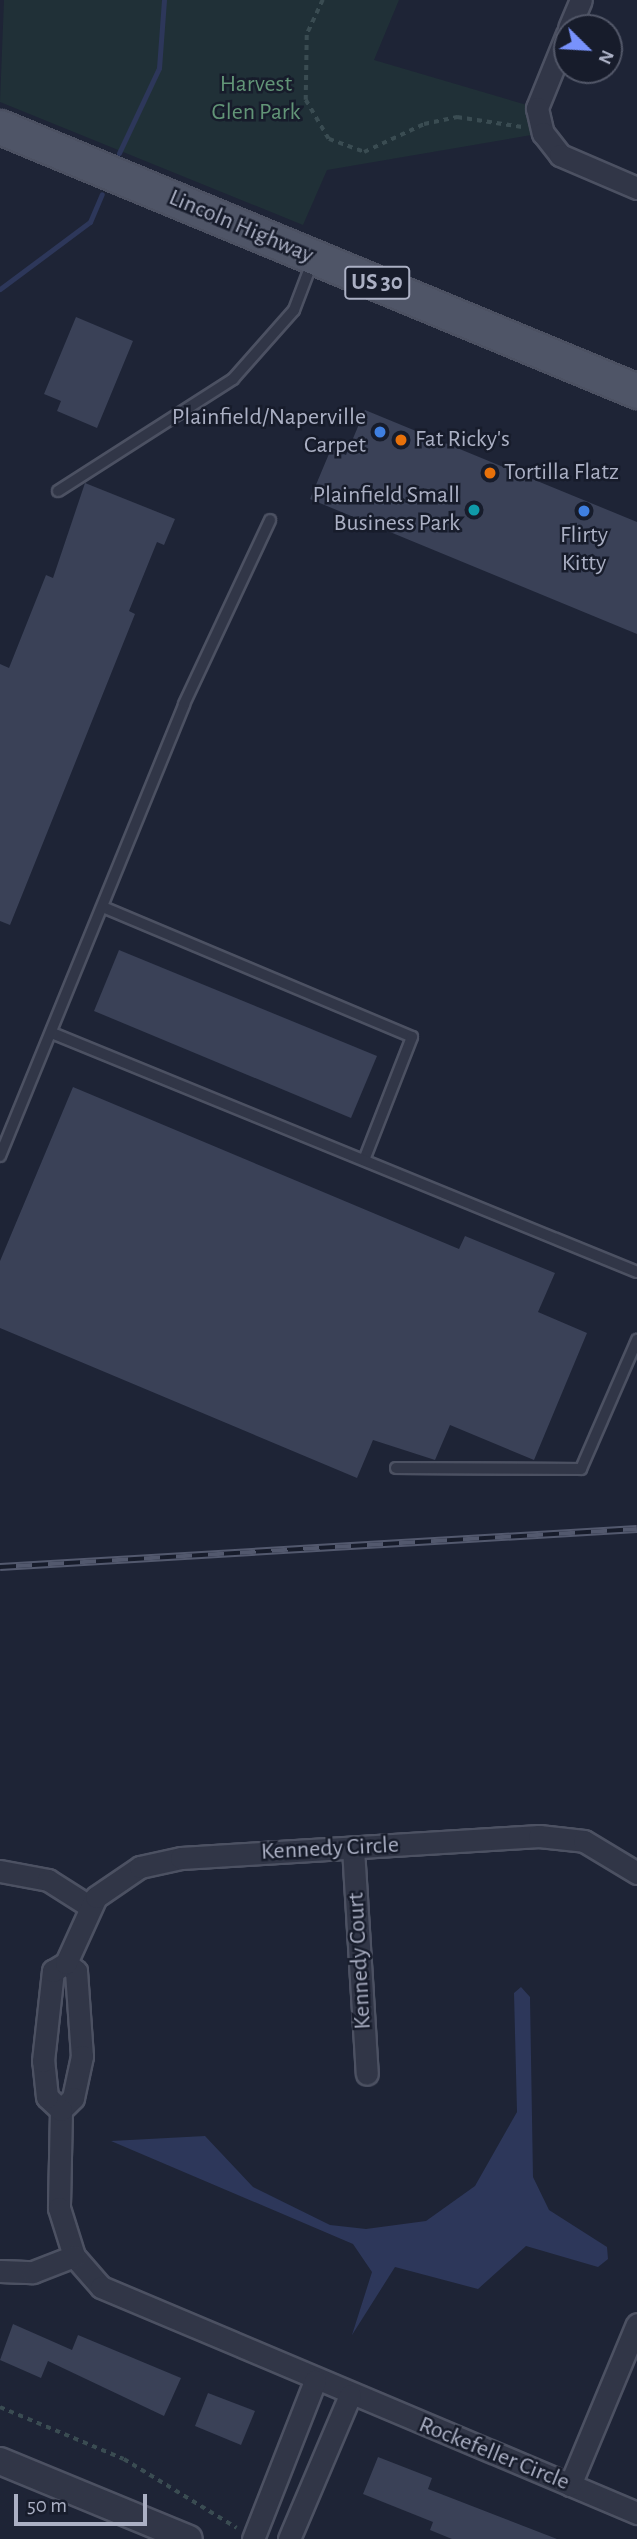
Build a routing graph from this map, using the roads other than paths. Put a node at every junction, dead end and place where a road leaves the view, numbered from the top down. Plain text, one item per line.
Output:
1 (553, 69) edge
2 (0, 127) edge
3 (637, 188) edge
4 (314, 257) junction
5 (637, 391) edge
6 (58, 491) dead end
7 (270, 520) dead end
8 (103, 907) junction
9 (52, 1033) junction
10 (0, 1156) edge
11 (364, 1160) junction
12 (637, 1272) edge
13 (637, 1340) edge
14 (396, 1468) dead end
15 (354, 1848) junction
16 (0, 1871) edge
17 (637, 1873) edge
18 (89, 1906) junction
19 (66, 1963) junction
20 (367, 2074) dead end
21 (61, 2110) junction
22 (74, 2256) junction
23 (0, 2271) edge
24 (637, 2324) edge
25 (315, 2381) junction
26 (351, 2395) junction
27 (0, 2461) edge
28 (570, 2485) junction
29 (637, 2513) edge
30 (244, 2533) edge
31 (189, 2539) edge
32 (289, 2539) edge

1 - 3 street
2 - 4 main road, Lincoln Highway / US 30
4 - 5 main road, Lincoln Highway / US 30
4 - 6 lane
7 - 8 lane
8 - 9 lane
8 - 11 lane
9 - 10 lane
9 - 11 lane
11 - 12 lane
13 - 14 lane
15 - 17 street, Kennedy Circle
15 - 18 street, Kennedy Circle
15 - 20 street, Kennedy Court
16 - 18 street
18 - 19 street, Kennedy Circle
19 - 21 street
19 - 21 street, Kennedy Circle
21 - 22 street
22 - 23 street
22 - 25 street
24 - 28 street
25 - 26 street
25 - 30 street
26 - 28 street, Rockefeller Circle
26 - 32 street
27 - 31 street
28 - 29 street, Rockefeller Circle

